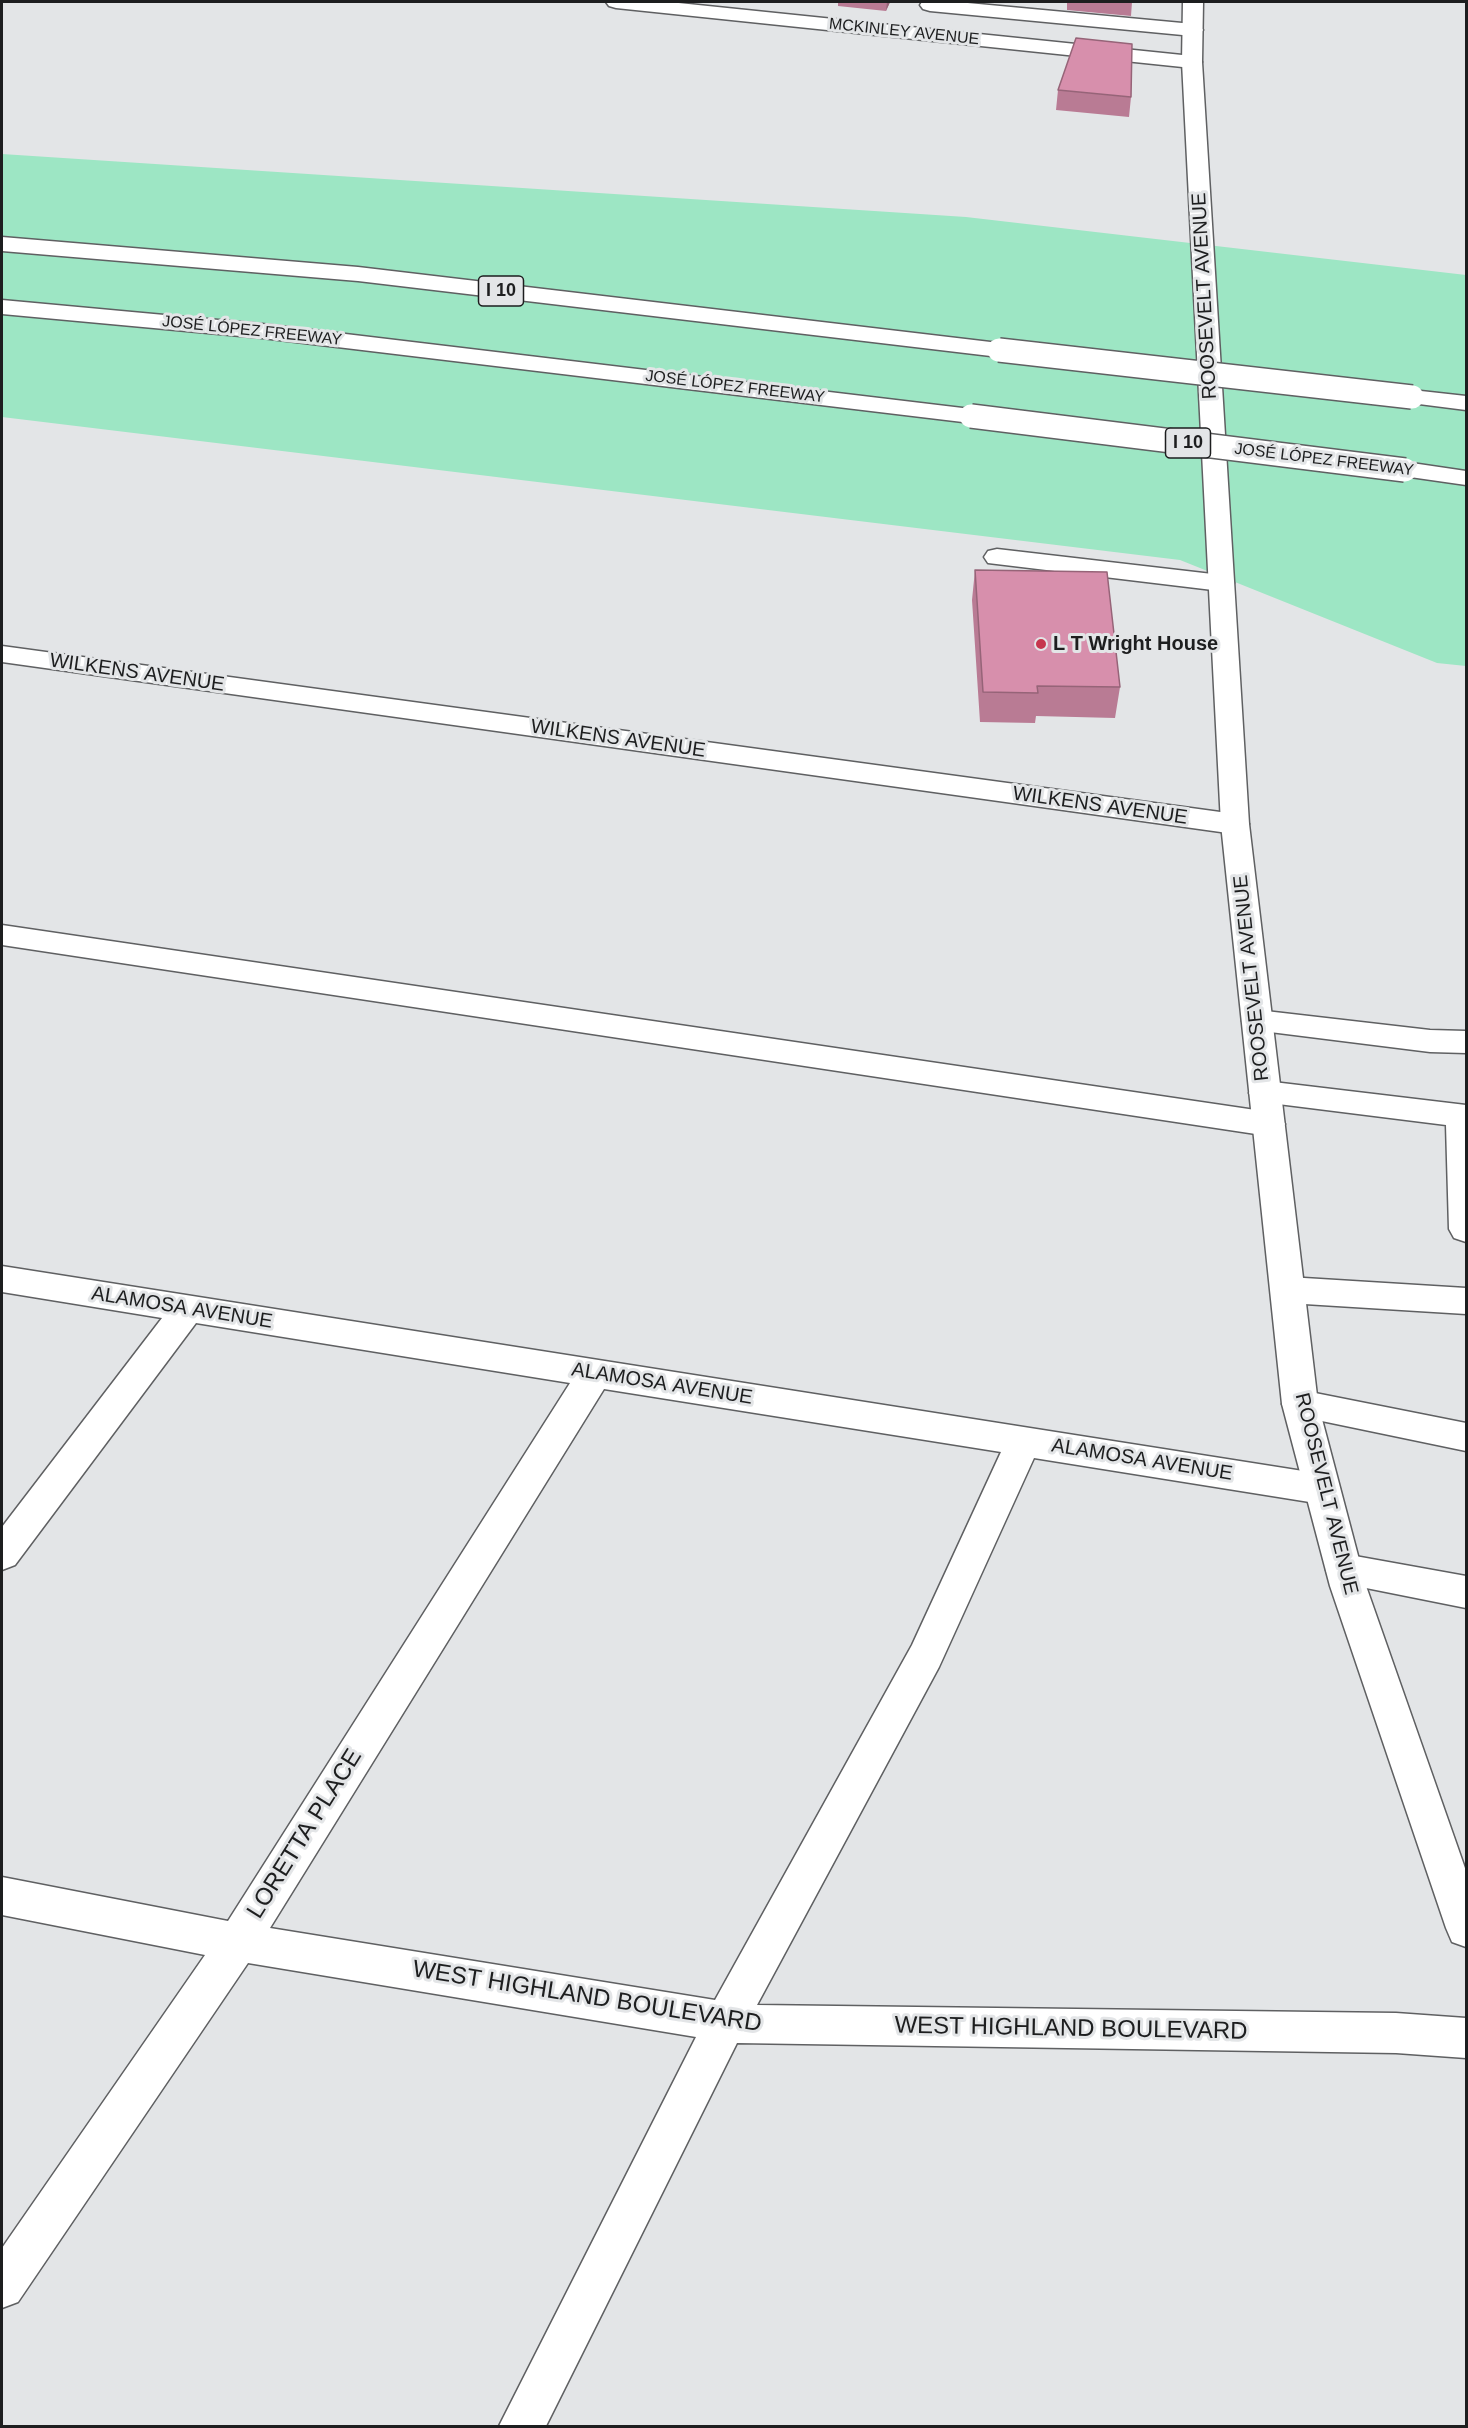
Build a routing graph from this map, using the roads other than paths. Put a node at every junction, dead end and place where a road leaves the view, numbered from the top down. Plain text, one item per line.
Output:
1 (616, 2) edge
2 (1193, 2) edge
3 (930, 5) dead end
4 (1193, 30) junction
5 (1192, 62) junction
6 (2, 244) edge
7 (2, 307) edge
8 (1467, 403) edge
9 (1467, 478) edge
10 (997, 557) dead end
11 (1221, 583) junction
12 (2, 654) edge
13 (1235, 824) junction
14 (2, 935) edge
15 (1257, 1021) junction
16 (1467, 1042) edge
17 (1267, 1108) junction
18 (1467, 1228) edge
19 (2, 1279) edge
20 (1288, 1290) junction
21 (1467, 1301) edge
22 (188, 1309) junction
23 (595, 1374) junction
24 (1300, 1404) junction
25 (1467, 1437) edge
26 (1024, 1441) junction
27 (1322, 1489) junction
28 (2, 1554) edge
29 (1344, 1570) junction
30 (1467, 1592) edge
31 (2, 1896) edge
32 (1467, 1928) edge
33 (238, 1942) junction
34 (726, 2021) junction
35 (1467, 2038) edge
36 (2, 2286) edge
37 (522, 2427) edge

1 - 5 main road, MCKINLEY AVENUE
2 - 4 main road, ROOSEVELT AVENUE
3 - 4 main road
4 - 5 main road, ROOSEVELT AVENUE
5 - 11 main road, ROOSEVELT AVENUE
6 - 8 main road, I 10, bridge
7 - 9 main road, JOSÉ LÓPEZ FREEWAY / I 10, bridge
10 - 11 main road
11 - 13 main road, ROOSEVELT AVENUE
12 - 13 main road, WILKENS AVENUE
13 - 15 main road, ROOSEVELT AVENUE
14 - 17 main road
15 - 16 main road
15 - 17 main road, ROOSEVELT AVENUE
17 - 18 main road
17 - 20 main road, ROOSEVELT AVENUE
19 - 22 main road, ALAMOSA AVENUE
20 - 21 main road
20 - 24 main road, ROOSEVELT AVENUE
22 - 23 main road, ALAMOSA AVENUE
22 - 28 main road
23 - 26 main road, ALAMOSA AVENUE
23 - 33 main road, LORETTA PLACE
24 - 25 main road
24 - 27 main road, ROOSEVELT AVENUE
26 - 27 main road, ALAMOSA AVENUE
26 - 34 main road
27 - 29 main road, ROOSEVELT AVENUE
29 - 30 main road
29 - 32 main road, ROOSEVELT AVENUE
31 - 33 main road, WEST HIGHLAND BOULEVARD
33 - 34 main road, WEST HIGHLAND BOULEVARD
33 - 36 main road, LORETTA PLACE
34 - 35 main road, WEST HIGHLAND BOULEVARD
34 - 37 main road

